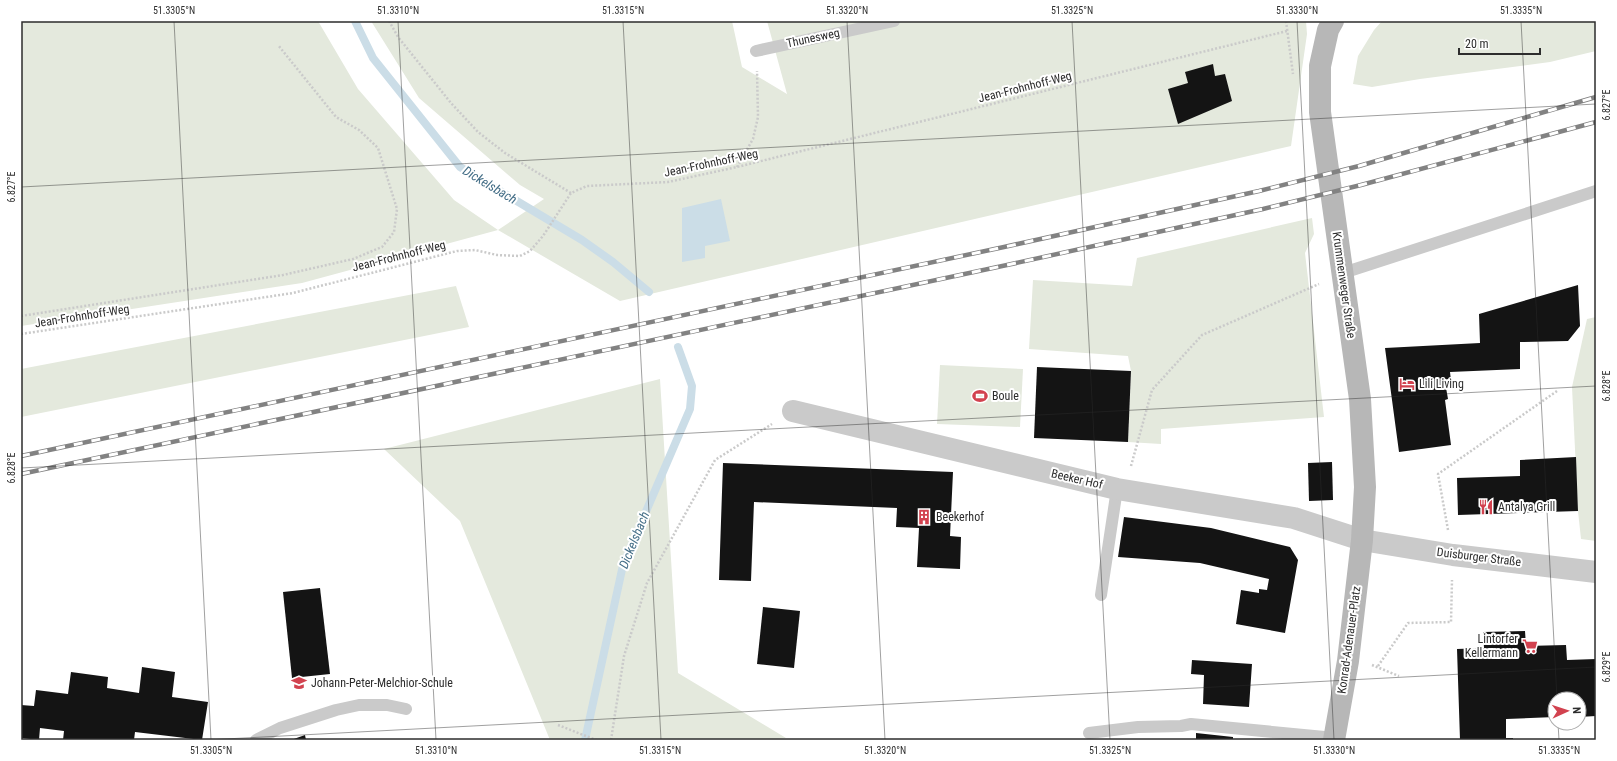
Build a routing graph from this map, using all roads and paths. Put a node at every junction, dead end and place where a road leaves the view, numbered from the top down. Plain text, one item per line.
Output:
1 (389, 21) edge
2 (894, 21) edge
3 (1286, 21) edge
4 (1331, 26) edge
5 (278, 45) dead end
6 (756, 51) joint
7 (737, 167) junction
8 (1596, 191) edge
9 (571, 193) junction
10 (1343, 273) junction
11 (21, 316) edge
12 (21, 334) edge
13 (1557, 391) dead end
14 (793, 411) joint
15 (1121, 489) junction
16 (1362, 540) junction
17 (1453, 555) junction
18 (1596, 572) edge
19 (1101, 596) dead end
20 (1399, 676) dead end
21 (406, 709) dead end
22 (558, 725) dead end
23 (1089, 733) dead end
24 (1334, 739) edge
25 (256, 740) edge
26 (596, 740) edge
27 (610, 740) edge

1 - 9 path
2 - 6 lane, Thunesweg
3 - 7 path, Jean-Frohnhoff-Weg
4 - 10 main road, Krummenweger Straße
5 - 11 path
6 - 7 path
7 - 9 path, Jean-Frohnhoff-Weg
8 - 10 lane
9 - 12 path, Jean-Frohnhoff-Weg
10 - 15 path
10 - 16 main road, Krummenweger Straße
13 - 17 path
14 - 15 street, Beeker Hof
14 - 27 path
15 - 16 street, Beeker Hof
15 - 19 lane
16 - 17 street, Duisburger Straße
16 - 24 main road, Konrad-Adenauer-Platz
17 - 18 street, Duisburger Straße
17 - 20 path
21 - 25 lane
22 - 26 path
23 - 24 lane

